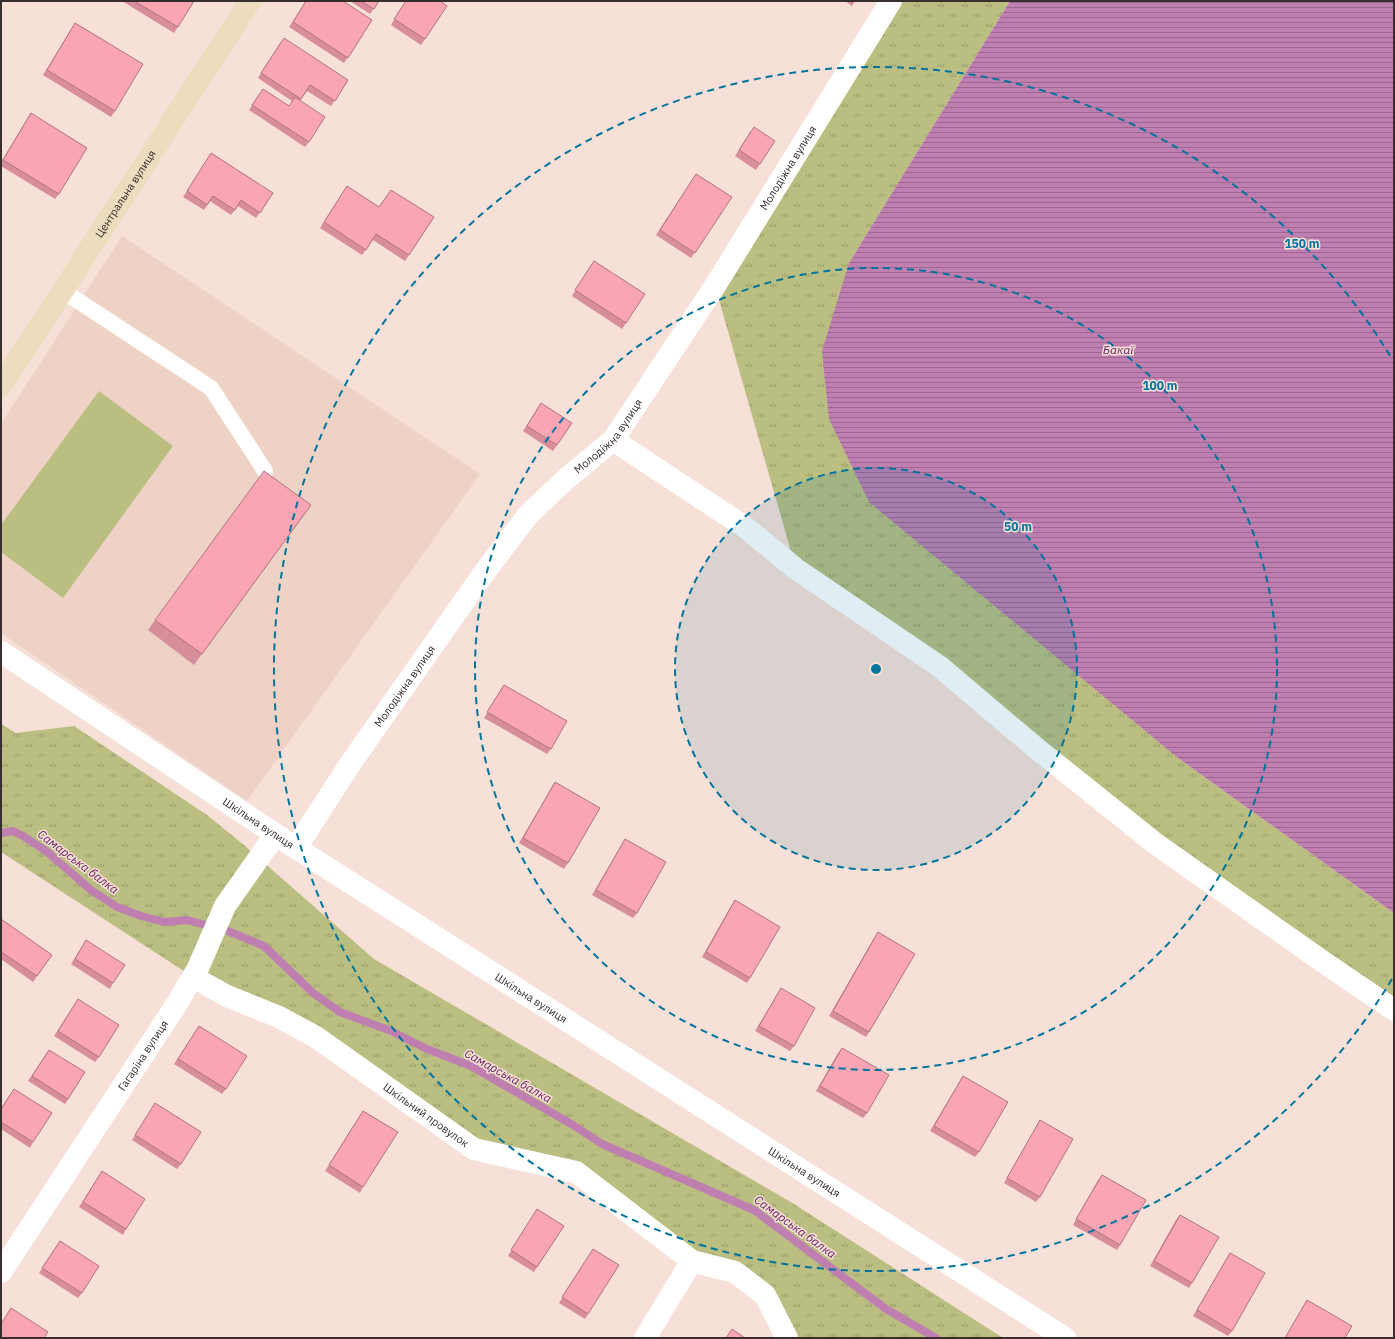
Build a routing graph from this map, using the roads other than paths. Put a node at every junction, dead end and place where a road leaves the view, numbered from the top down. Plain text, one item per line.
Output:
1 (891, 1) edge
2 (249, 2) edge
3 (63, 291) junction
4 (1, 386) edge
5 (613, 440) junction
6 (265, 471) edge
7 (1, 652) edge
8 (275, 835) junction
9 (296, 848) junction
10 (196, 973) junction
11 (1394, 1010) edge
12 (692, 1261) junction
13 (1, 1272) edge
14 (645, 1338) edge
15 (787, 1338) edge
16 (1065, 1338) edge

1 - 5 street, Молодіжна вулиця
2 - 3 street, Центральна вулиця
3 - 4 street, Центральна вулиця
3 - 6 lane
5 - 9 street, Молодіжна вулиця
5 - 11 street
7 - 8 street, Шкільна вулиця
8 - 9 street, Шкільна вулиця
8 - 10 street, Гагаріна вулиця
9 - 16 street, Шкільна вулиця
10 - 12 street, Шкільний провулок
10 - 13 street, Гагаріна вулиця
12 - 14 street
12 - 15 street, Шкільний провулок

